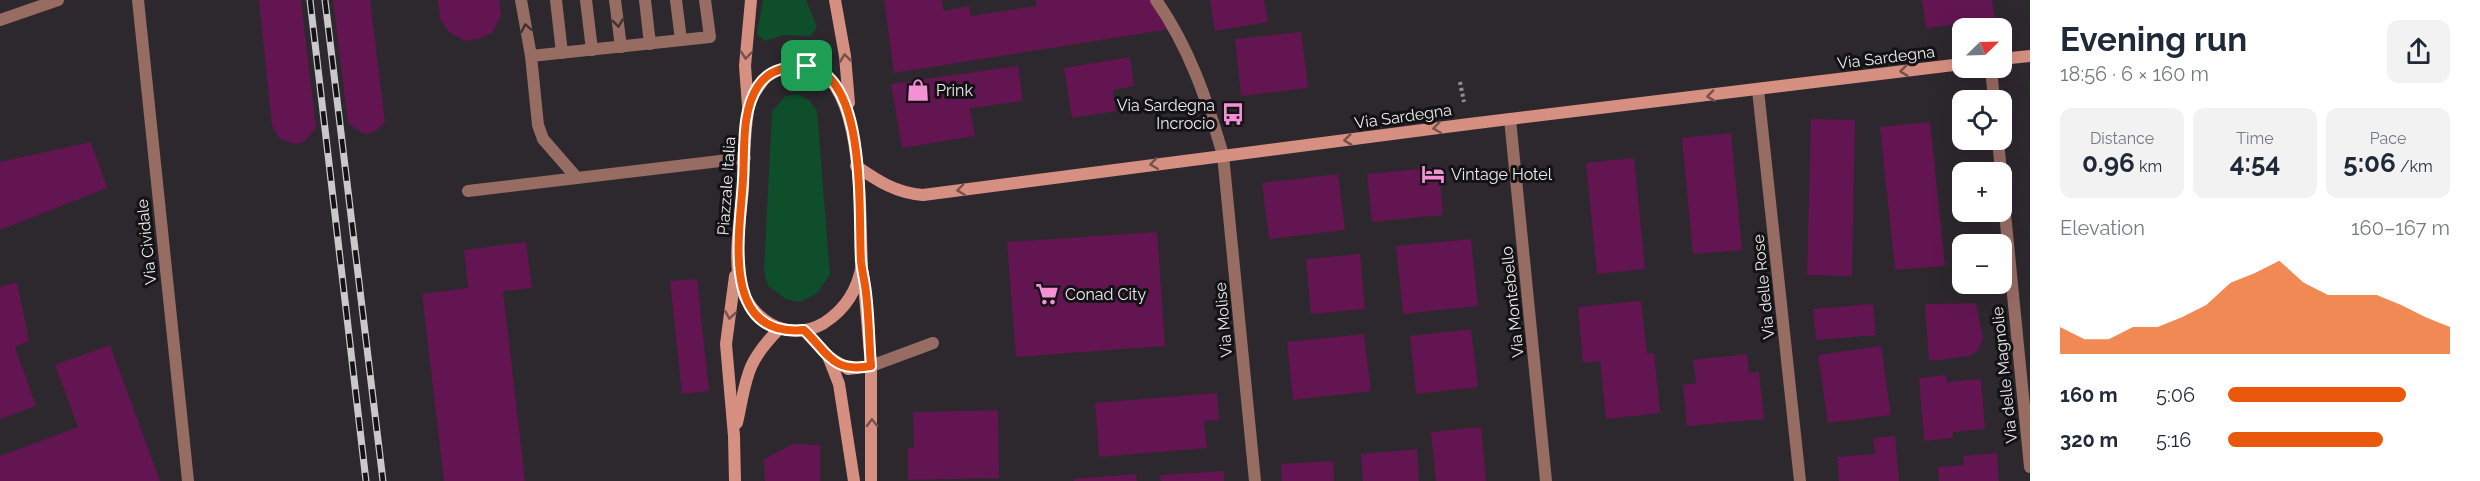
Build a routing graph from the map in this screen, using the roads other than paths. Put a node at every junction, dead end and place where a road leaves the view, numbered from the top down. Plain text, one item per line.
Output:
1 (58, 0) edge
2 (138, 0) edge
3 (521, 0) edge
4 (556, 0) edge
5 (586, 0) edge
6 (615, 0) edge
7 (645, 0) edge
8 (676, 0) edge
9 (705, 0) edge
10 (751, 0) edge
11 (835, 0) edge
12 (1156, 0) edge
13 (0, 20) edge
14 (681, 40) junction
15 (650, 44) junction
16 (621, 47) junction
17 (592, 50) junction
18 (562, 52) junction
19 (531, 56) junction
20 (2030, 56) edge
21 (2012, 58) edge
22 (1952, 65) edge
23 (1758, 90) junction
24 (748, 109) junction
25 (850, 117) junction
26 (1510, 119) junction
27 (1223, 155) junction
28 (745, 158) junction
29 (856, 166) junction
30 (577, 178) junction
31 (468, 191) dead end
32 (2006, 222) edge
33 (738, 257) junction
34 (862, 264) junction
35 (780, 328) junction
36 (804, 330) junction
37 (933, 343) dead end
38 (828, 356) junction
39 (871, 366) junction
40 (734, 436) junction
41 (2030, 466) edge
42 (188, 481) edge
43 (735, 481) edge
44 (854, 481) edge
45 (871, 481) edge
46 (1255, 481) edge
47 (1546, 481) edge
48 (1800, 481) edge

1 - 13 street
2 - 42 street, Via Cividale
19 -> 3 street
4 - 18 street
5 - 17 street
6 -> 16 street
7 - 15 street
8 - 14 street
9 - 14 street
10 -> 24 main road
25 -> 11 main road
12 - 27 street, Via Molise
14 - 15 street
15 - 16 street
16 - 17 street
17 - 18 street
18 - 19 street
19 - 30 street
20 - 21 main road
22 -> 23 main road, Via Sardegna
23 -> 26 main road, Via Sardegna
23 - 48 street, Via delle Rose
24 - 25 main road, Piazzale Italia
24 - 28 main road, Piazzale Italia
25 - 29 main road, Piazzale Italia
26 -> 27 main road, Via Sardegna
26 - 47 street, Via Montebello
27 -> 29 main road, Via Sardegna
27 - 46 street, Via Molise
28 - 30 street
28 - 33 main road, Piazzale Italia
29 - 34 main road, Piazzale Italia
30 - 31 street
32 - 41 street, Via delle Magnolie
33 - 35 main road, Piazzale Italia
33 -> 40 main road
34 - 36 main road, Piazzale Italia
34 - 39 main road
35 - 36 main road, Piazzale Italia
35 - 40 main road
36 - 38 main road
37 - 39 street
38 - 39 main road
38 - 44 main road
45 -> 39 main road
40 - 43 main road

